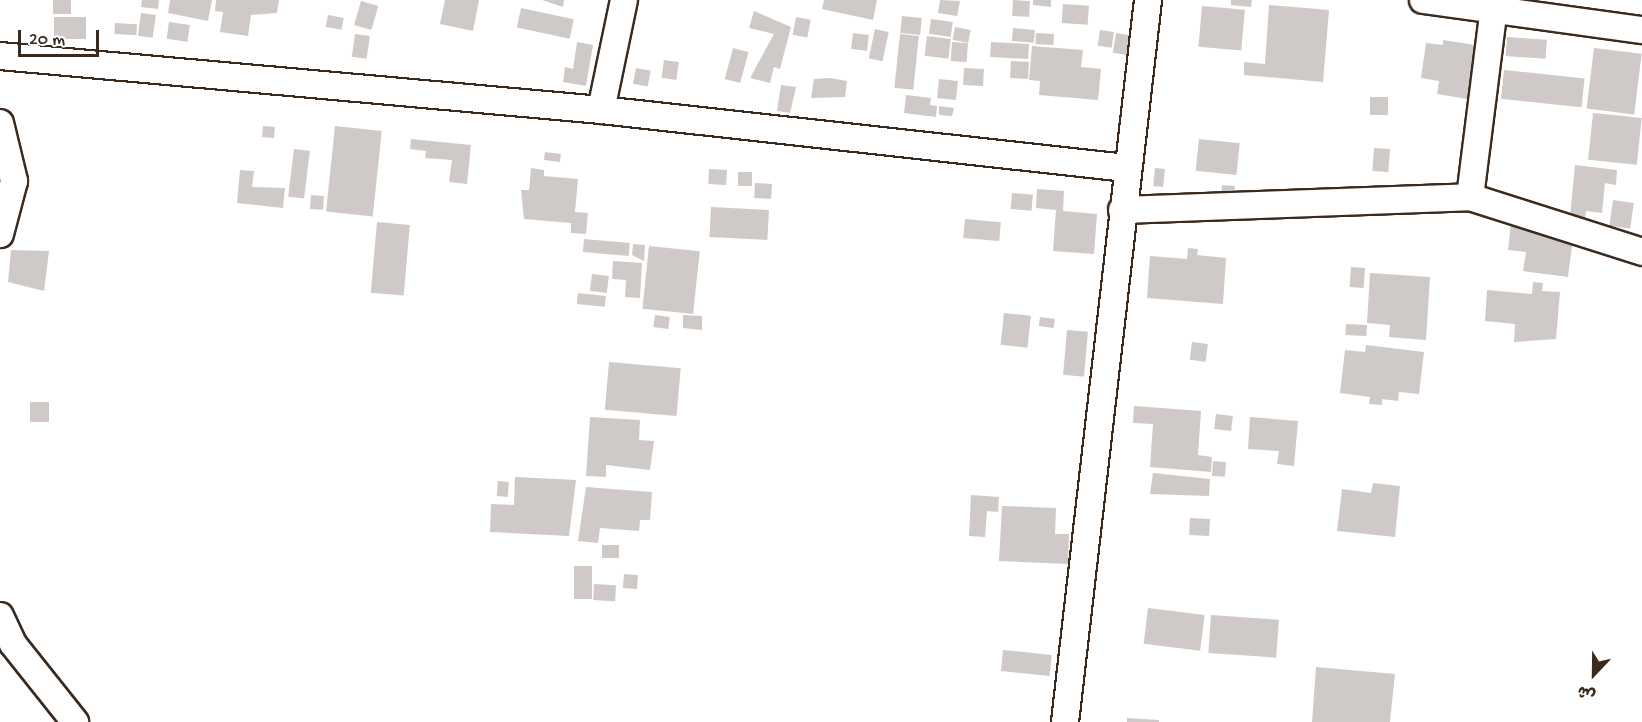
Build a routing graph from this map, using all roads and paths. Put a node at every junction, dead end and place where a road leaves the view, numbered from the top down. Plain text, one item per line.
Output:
1 (624, 0) edge
2 (1148, 0) edge
3 (1423, 0) edge
4 (1494, 5) edge
5 (1642, 30) edge
6 (0, 56) edge
7 (601, 110) junction
8 (0, 123) edge
9 (1126, 168) junction
10 (1470, 197) junction
11 (1122, 210) junction
12 (0, 234) edge
13 (1642, 252) edge
14 (0, 616) edge
15 (75, 722) edge
16 (1065, 722) edge

1 - 7 street
2 - 9 street
3 - 4 street
4 - 5 street
4 - 10 street
6 - 7 street
7 - 9 street
8 - 12 street
9 - 11 street
10 - 11 street
10 - 13 street
11 - 16 street
14 - 15 street

